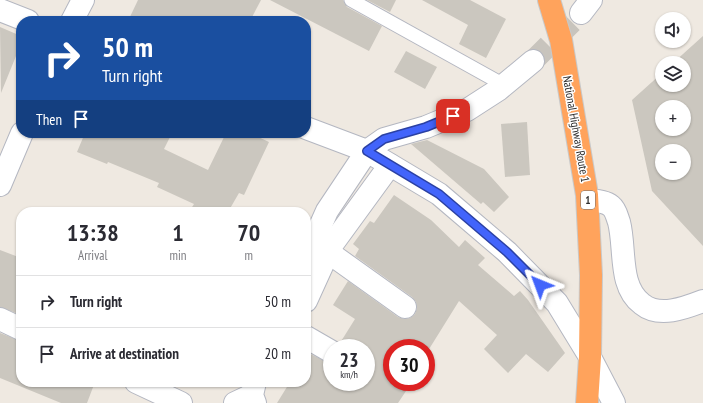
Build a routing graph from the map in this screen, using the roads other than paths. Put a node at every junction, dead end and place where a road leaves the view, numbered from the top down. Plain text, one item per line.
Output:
1 (83, 0) edge
2 (351, 0) edge
3 (549, 0) edge
4 (0, 10) edge
5 (16, 16) edge
6 (75, 16) edge
7 (532, 61) tunnel mouth
8 (504, 85) junction
9 (311, 130) edge
10 (20, 138) edge
11 (367, 151) junction
12 (390, 164) junction
13 (0, 184) edge
14 (588, 200) junction
15 (311, 247) edge
16 (328, 252) junction
17 (311, 290) edge
18 (703, 302) edge
19 (405, 307) dead end
20 (0, 319) edge
21 (16, 327) edge
22 (311, 340) edge
23 (323, 347) edge
24 (590, 357) junction
25 (147, 387) edge
26 (182, 403) edge
27 (587, 403) edge
28 (614, 403) edge

1 - 6 street
2 - 8 lane
3 - 14 highway, National Highway Route 1 / 1
4 - 5 street
7 - 8 street
8 - 11 street
9 - 11 street
10 - 13 street
11 - 12 street
11 - 15 street
12 - 16 street
12 - 24 street
14 - 18 street
14 - 24 highway, National Highway Route 1 / 1
16 - 17 street
16 - 19 street
20 - 21 street
22 - 23 street
24 - 27 highway, National Highway Route 1 / 1
24 - 28 street
25 - 26 street

